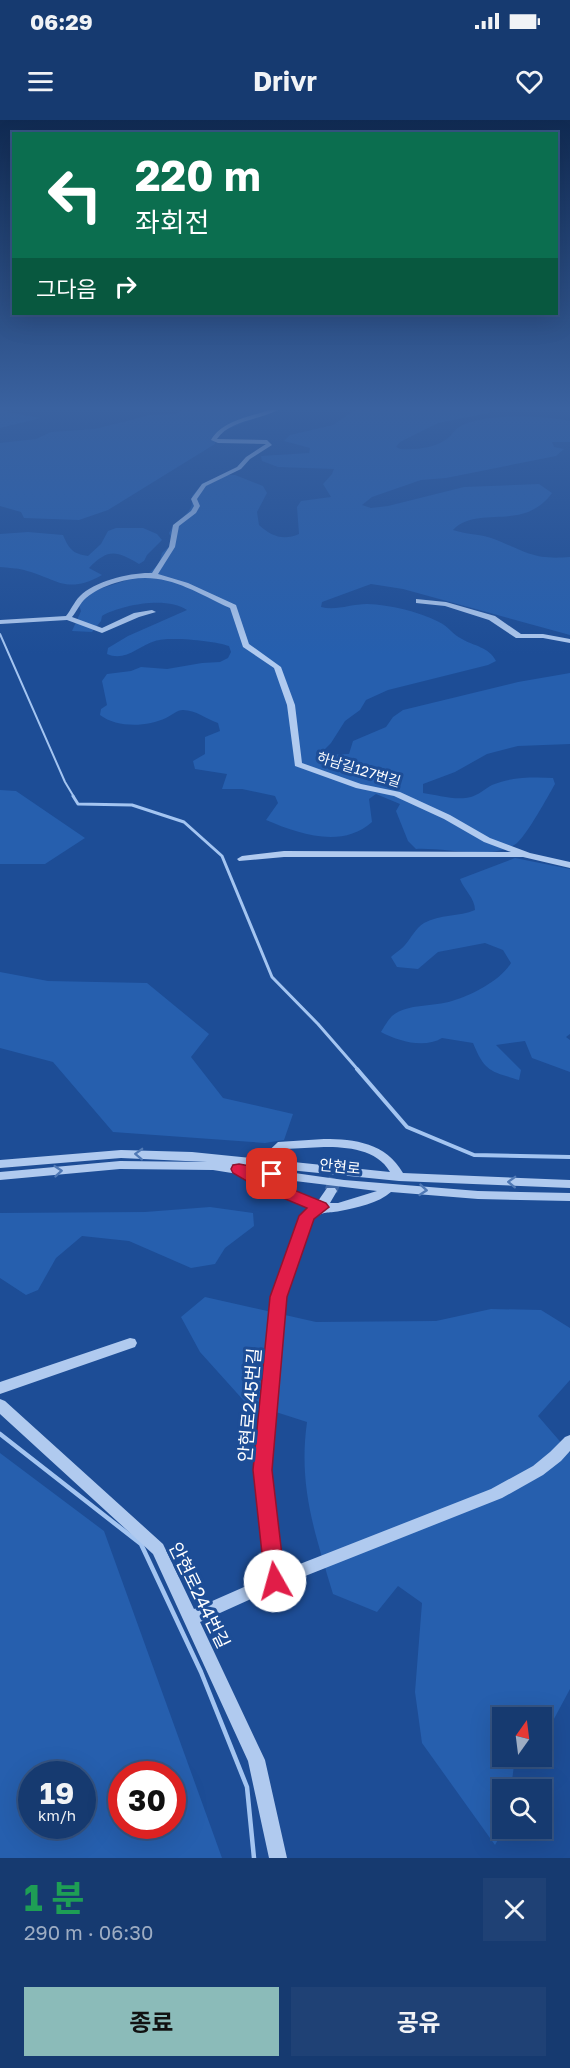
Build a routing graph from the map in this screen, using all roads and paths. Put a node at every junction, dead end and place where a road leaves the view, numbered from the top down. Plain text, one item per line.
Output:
1 (200, 491) edge
2 (154, 575) junction
3 (419, 601) dead end
4 (152, 612) dead end
5 (68, 618) junction
6 (0, 622) edge
7 (570, 641) edge
8 (527, 855) junction
9 (242, 858) dead end
10 (570, 865) edge
11 (0, 1164) edge
12 (262, 1164) junction
13 (239, 1169) junction
14 (0, 1176) edge
15 (399, 1177) junction
16 (570, 1184) edge
17 (389, 1187) junction
18 (331, 1191) tunnel mouth
19 (570, 1197) edge
20 (321, 1207) junction
21 (130, 1343) dead end
22 (0, 1388) edge
23 (0, 1405) edge
24 (570, 1441) edge
25 (275, 1581) junction
26 (190, 1619) junction
27 (278, 1858) edge

1 - 2 street
2 - 5 street
2 - 8 street, 하남길127번길
3 - 7 street
4 - 5 street
5 - 6 street
8 - 9 street
8 - 10 street, 하남길127번길
12 -> 11 street, 안현로
12 - 15 street, 안현로
12 - 15 street
14 -> 13 street, 안현로
13 - 17 street, 안현로
13 - 20 street
16 -> 15 street, 안현로
17 -> 19 street, 안현로
17 - 20 street
18 - 20 street, 안현로245번길
20 - 25 street, 안현로245번길
21 - 22 street
23 - 26 street, 안현로244번길
24 - 25 street
25 - 26 street
26 - 27 street, 안현로244번길

